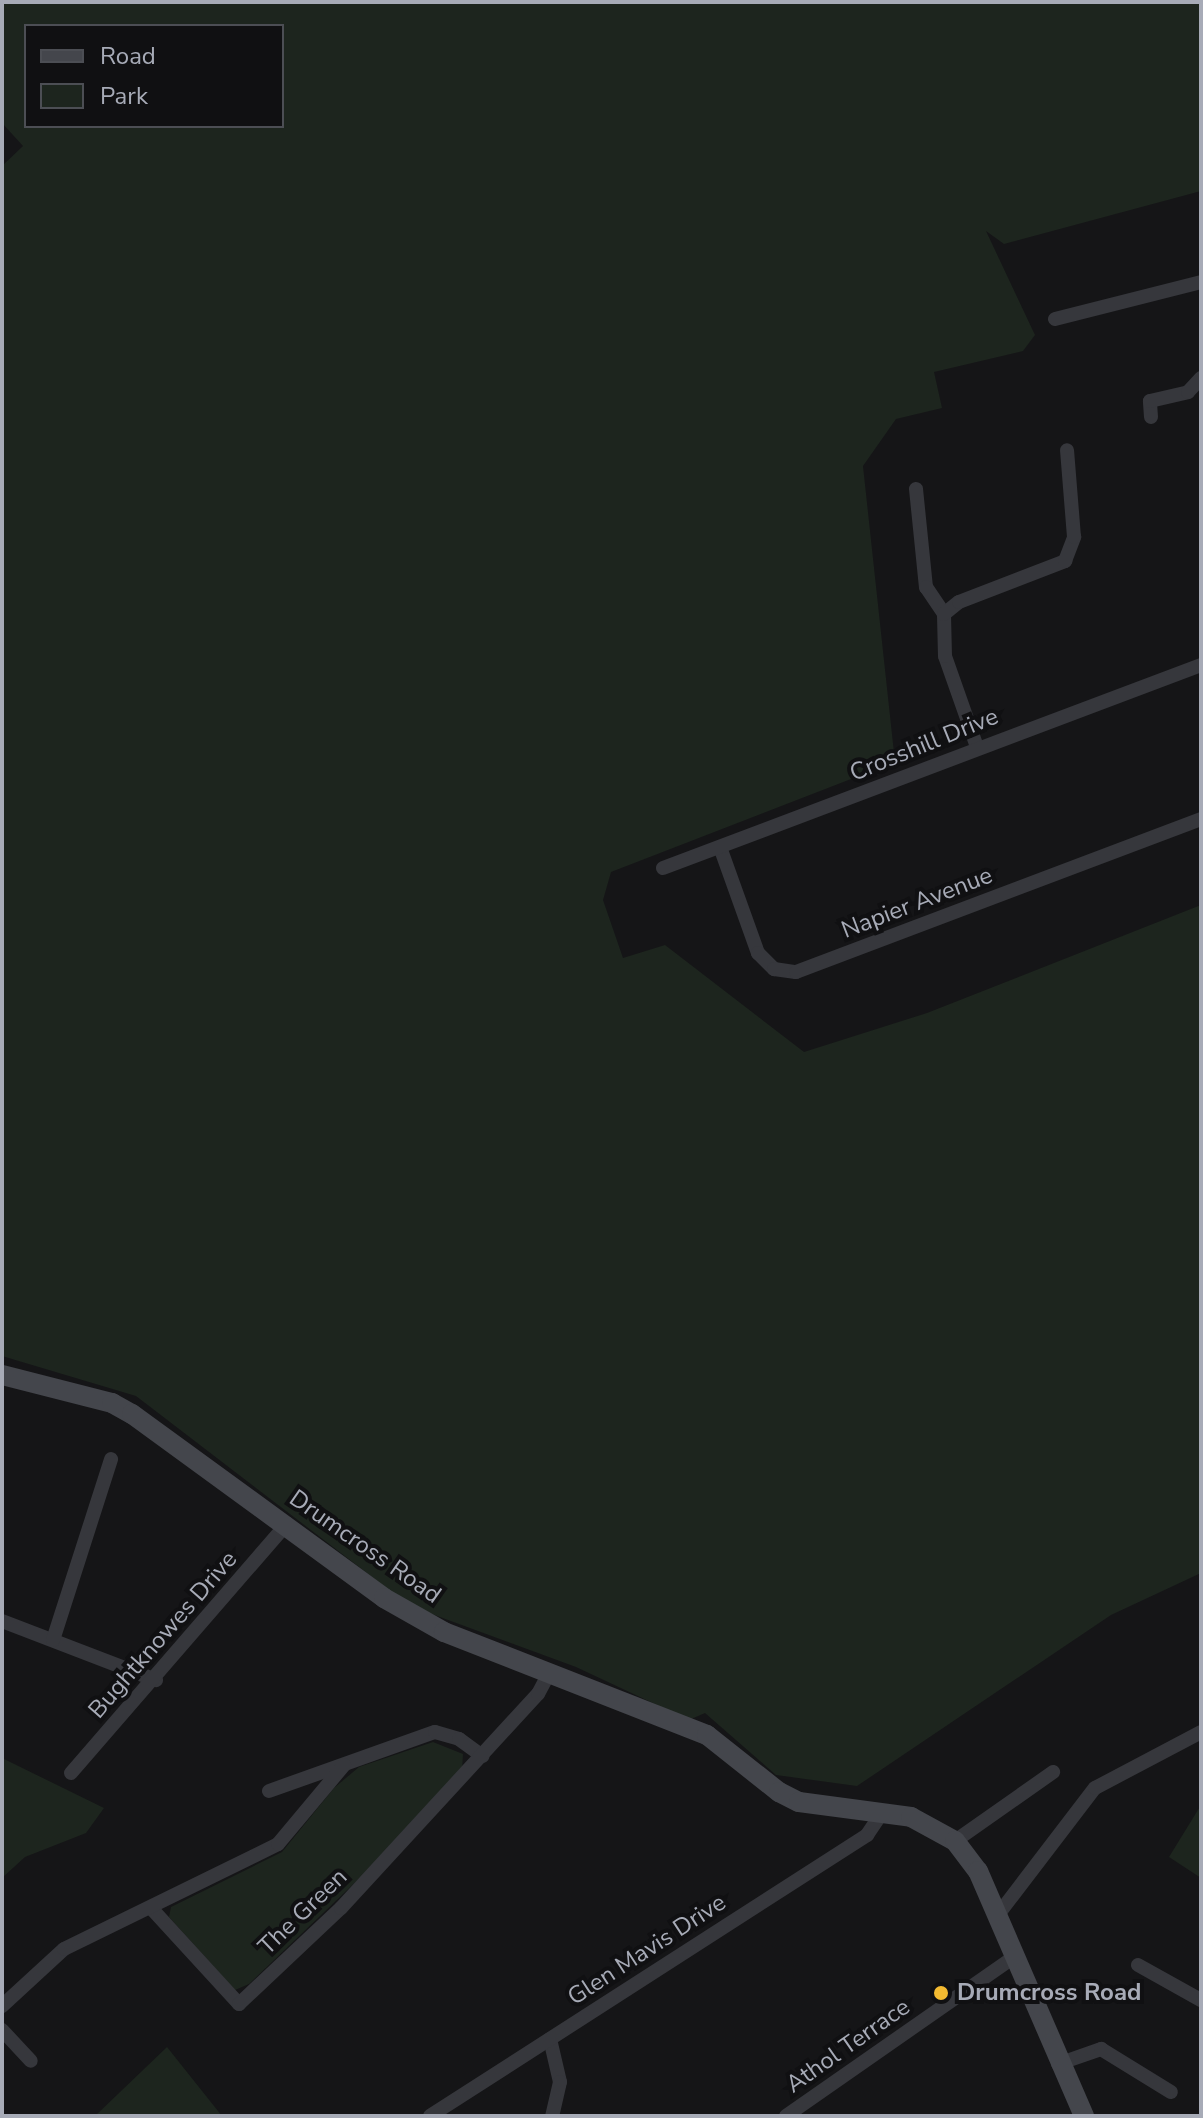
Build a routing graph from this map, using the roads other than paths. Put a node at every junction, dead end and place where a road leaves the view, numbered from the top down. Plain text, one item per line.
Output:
1 (1201, 282) edge
2 (1055, 319) dead end
3 (1201, 378) edge
4 (1151, 417) dead end
5 (1067, 450) dead end
6 (916, 489) dead end
7 (944, 614) junction
8 (1201, 665) edge
9 (977, 747) junction
10 (1201, 819) edge
11 (720, 847) junction
12 (663, 868) dead end
13 (2, 1375) edge
14 (111, 1459) dead end
15 (287, 1524) junction
16 (2, 1621) edge
17 (53, 1640) junction
18 (549, 1673) junction
19 (156, 1680) junction
20 (1201, 1732) edge
21 (482, 1756) junction
22 (344, 1765) junction
23 (1053, 1772) dead end
24 (71, 1773) dead end
25 (269, 1791) dead end
26 (881, 1814) junction
27 (955, 1841) junction
28 (152, 1909) junction
29 (997, 1916) junction
30 (1014, 1957) junction
31 (1138, 1965) dead end
32 (1201, 2000) edge
33 (2, 2006) edge
34 (2, 2030) edge
35 (550, 2039) junction
36 (31, 2061) dead end
37 (1058, 2064) junction
38 (1171, 2092) dead end
39 (430, 2116) edge
40 (552, 2116) edge
41 (786, 2116) edge
42 (1084, 2116) edge

1 - 2 street
3 - 4 street
5 - 7 street
6 - 7 street
7 - 9 street
8 - 9 street, Crosshill Drive
9 - 11 street, Crosshill Drive
10 - 11 street, Napier Avenue
11 - 12 street, Crosshill Drive
13 - 15 street, Drumcross Road
14 - 17 street
15 - 18 street, Drumcross Road
15 - 19 street, Bughtknowes Drive
16 - 17 street
17 - 19 street
18 - 21 street, The Green
18 - 26 street, Drumcross Road
19 - 24 street, Bughtknowes Drive
20 - 29 street
21 - 22 street
21 - 28 street, The Green
22 - 25 street
22 - 28 street
23 - 27 street
26 - 27 street, Drumcross Road
26 - 35 street, Glen Mavis Drive
27 - 29 street, Drumcross Road
28 - 33 street
29 - 30 street, Drumcross Road
30 - 37 street, Drumcross Road
30 - 41 street, Athol Terrace
31 - 32 street
34 - 36 street
35 - 39 street, Glen Mavis Drive
35 - 40 street
37 - 38 street
37 - 42 street, Drumcross Road

